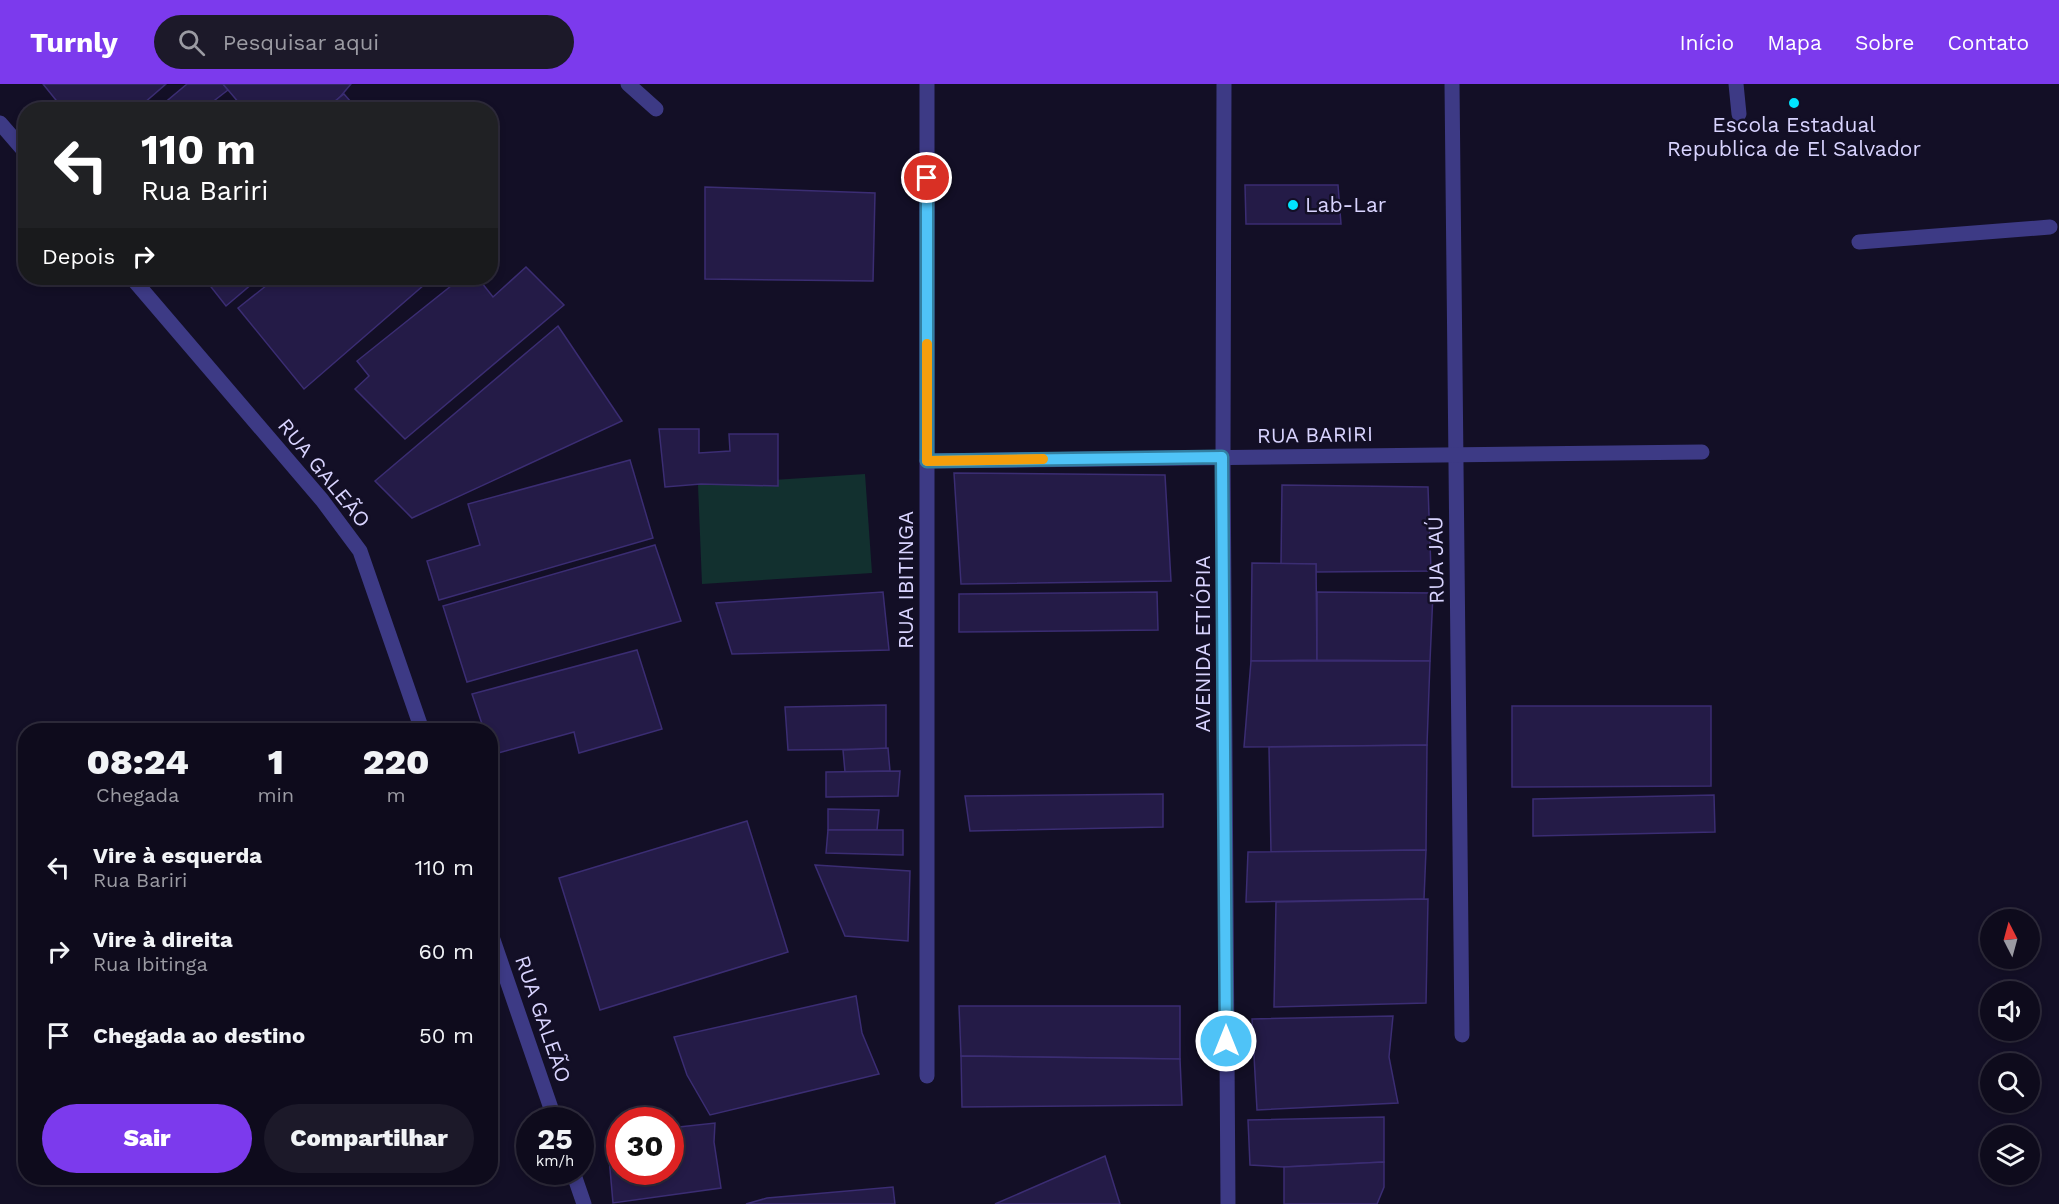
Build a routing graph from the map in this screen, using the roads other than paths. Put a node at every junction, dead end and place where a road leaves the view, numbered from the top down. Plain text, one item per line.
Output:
1 (628, 84) edge
2 (927, 84) edge
3 (1224, 84) edge
4 (1452, 84) edge
5 (1736, 84) edge
6 (656, 109) dead end
7 (1739, 114) dead end
8 (0, 123) edge
9 (18, 144) edge
10 (2050, 227) dead end
11 (1859, 242) dead end
12 (138, 285) edge
13 (1702, 452) dead end
14 (1456, 455) junction
15 (1222, 457) junction
16 (927, 461) junction
17 (420, 723) edge
18 (498, 954) edge
19 (1462, 1035) dead end
20 (927, 1076) dead end
21 (551, 1107) edge
22 (577, 1185) edge
23 (584, 1204) edge
24 (1227, 1204) edge

1 - 6 street
2 - 16 street, RUA IBITINGA
3 - 15 street, AVENIDA ETIÓPIA
4 - 14 street, RUA JAÚ
5 - 7 street
8 - 9 street
10 - 11 street
12 - 17 street, RUA GALEÃO
13 - 14 street, RUA BARIRI
14 - 15 street, RUA BARIRI
14 - 19 street, RUA JAÚ
15 - 16 street, RUA BARIRI
15 - 24 street, AVENIDA ETIÓPIA
16 - 20 street, RUA IBITINGA
18 - 21 street, RUA GALEÃO
22 - 23 street

